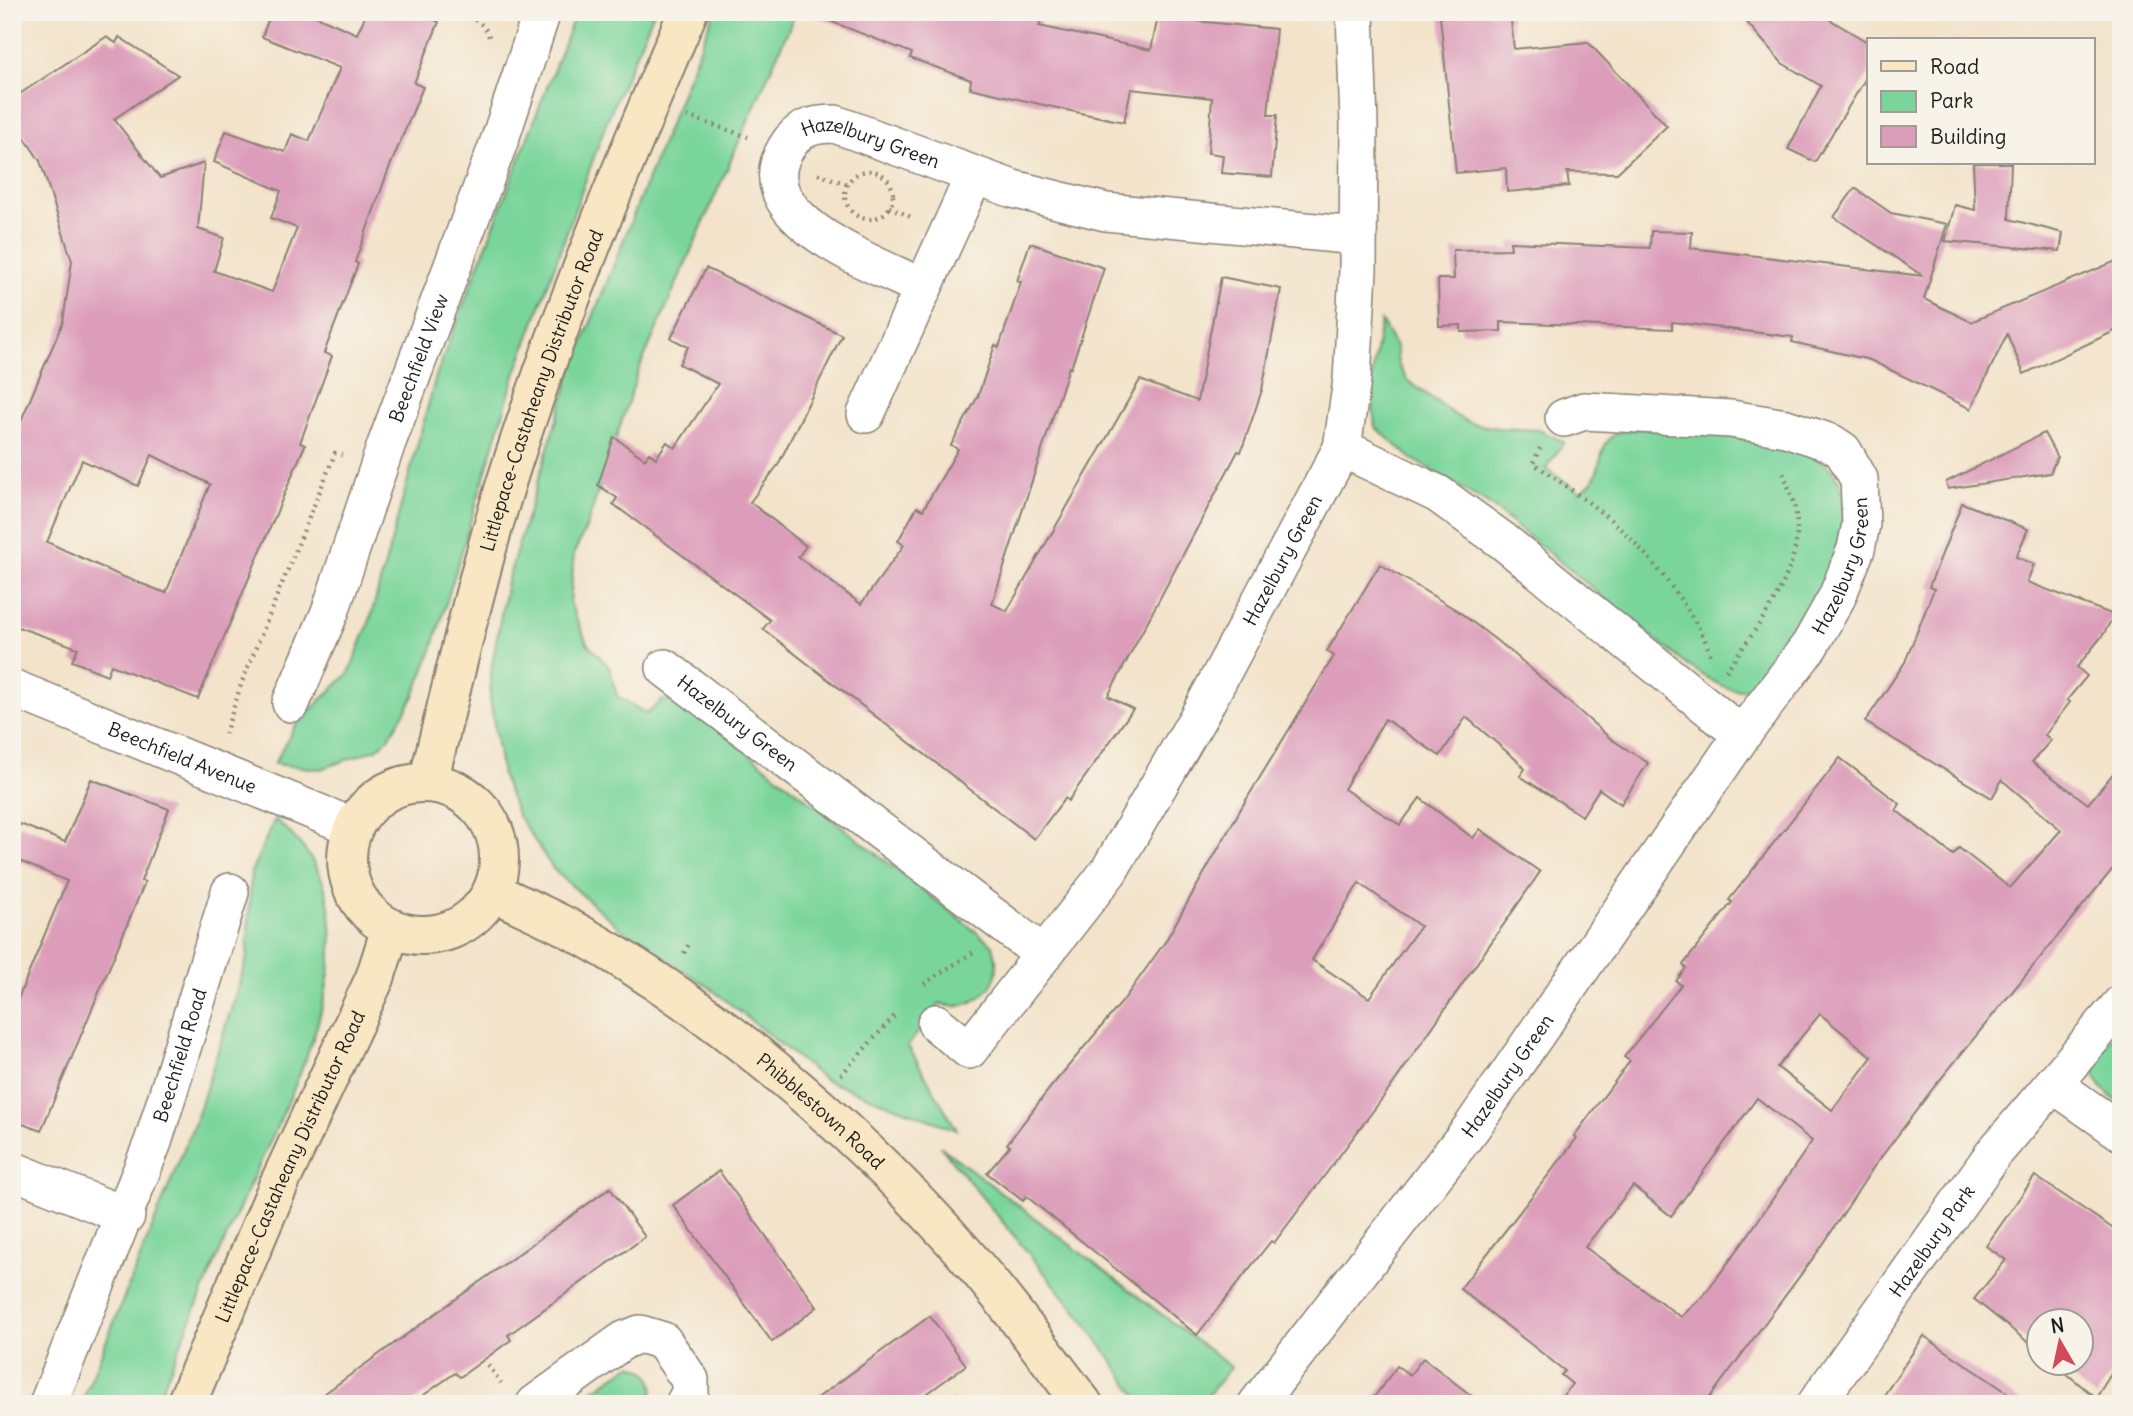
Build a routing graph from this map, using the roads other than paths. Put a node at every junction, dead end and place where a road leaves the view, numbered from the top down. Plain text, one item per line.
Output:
1 (542, 12) edge
2 (688, 12) edge
3 (1355, 12) edge
4 (974, 176) junction
5 (1357, 236) junction
6 (923, 288) junction
7 (866, 414) dead end
8 (1564, 418) road end
9 (1342, 448) junction
10 (665, 668) dead end
11 (12, 688) edge
12 (291, 703) dead end
13 (1742, 734) junction
14 (428, 782) junction
15 (353, 827) junction
16 (230, 892) dead end
17 (493, 892) junction
18 (391, 928) junction
19 (1043, 954) junction
20 (2121, 1004) edge
21 (936, 1023) dead end
22 (2053, 1084) junction
23 (2121, 1132) edge
24 (12, 1170) edge
25 (126, 1216) junction
26 (48, 1404) edge
27 (186, 1404) edge
28 (535, 1404) edge
29 (684, 1404) edge
30 (1083, 1404) edge
31 (1257, 1404) edge
32 (1816, 1404) edge

1 - 12 street, Beechfield View
2 - 14 street, Littlepace-Castaheany Distributor Road
3 - 5 street, Hazelbury Green
4 - 5 street, Hazelbury Green
4 - 6 street
4 - 6 street, Hazelbury Green
5 - 9 street, Hazelbury Green
6 - 7 street
8 - 13 street, Hazelbury Green
9 - 13 street
9 - 19 street, Hazelbury Green
10 - 19 street, Hazelbury Green
11 - 15 street, Beechfield Avenue
13 - 31 street, Hazelbury Green
14 - 15 street
14 - 17 street
15 - 18 street
16 - 25 street, Beechfield Road
17 - 18 street
17 - 30 street, Phibblestown Road
18 - 27 street, Littlepace-Castaheany Distributor Road
19 - 21 street, Hazelbury Green
20 - 22 street, Hazelbury Park
22 - 23 street
22 - 32 street, Hazelbury Park
24 - 25 street
25 - 26 street, Beechfield Road
28 - 29 street

